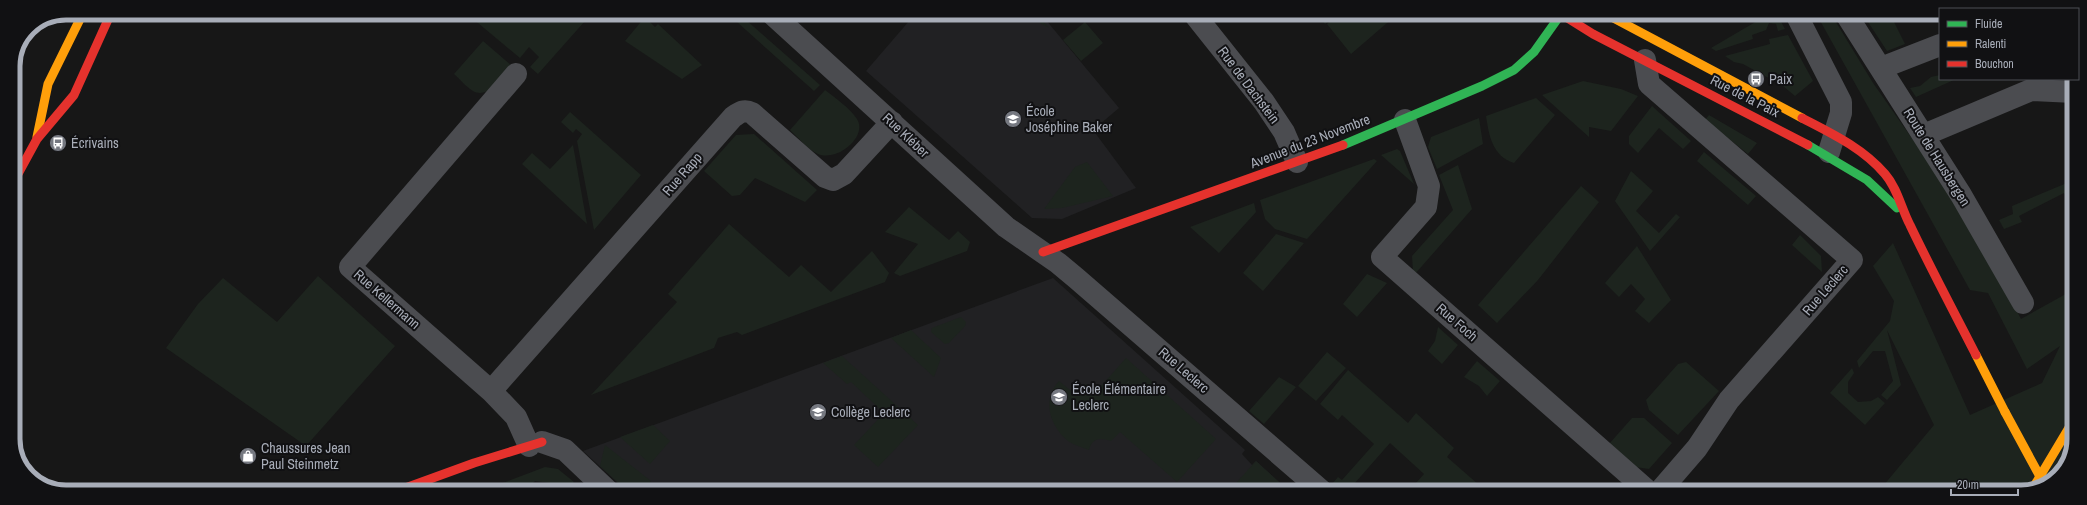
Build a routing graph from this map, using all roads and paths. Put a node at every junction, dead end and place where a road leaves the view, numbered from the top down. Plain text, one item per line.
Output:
1 (80, 20) edge
2 (108, 20) edge
3 (779, 20) edge
4 (1199, 20) edge
5 (1557, 20) edge
6 (1571, 20) edge
7 (1617, 20) edge
8 (1799, 20) edge
9 (1850, 20) edge
10 (1939, 45) edge
11 (1644, 60) junction
12 (1881, 68) junction
13 (516, 74) dead end
14 (2067, 92) edge
15 (1405, 120) junction
16 (892, 122) junction
17 (1834, 134) junction
18 (1924, 135) junction
19 (37, 139) junction
20 (1828, 156) junction
21 (1297, 162) junction
22 (20, 170) edge
23 (1907, 221) junction
24 (1043, 252) junction
25 (2023, 303) dead end
26 (491, 391) junction
27 (2067, 431) edge
28 (536, 444) junction
29 (2042, 480) edge
30 (2036, 482) edge
31 (414, 485) edge
32 (602, 485) edge
33 (1314, 485) edge
34 (1642, 485) edge
35 (1665, 485) edge

1 - 19 main road
2 - 19 main road
3 - 16 street, Rue Kléber
4 - 21 street, Rue de Dachstein
5 - 15 main road, Avenue du 23 Novembre
6 - 11 main road, Rue de la Paix
7 - 17 main road, Rue de la Paix
8 - 17 street
9 - 12 street, Route de Hausbergen
10 - 12 street
11 - 20 main road, Rue de la Paix
11 - 35 street, Rue Leclerc
12 - 18 street, Route de Hausbergen
13 - 26 street, Rue Kellermann
14 - 18 street
15 - 21 main road, Avenue du 23 Novembre
15 - 34 street, Rue Foch
16 - 24 street, Rue Kléber
16 - 26 street, Rue Rapp
17 - 20 street
17 - 23 main road, Rue de la Paix
18 - 25 street, Route de Hausbergen
19 - 22 main road
20 - 23 main road, Rue de la Paix
21 - 24 main road, Avenue du 23 Novembre
23 - 29 main road, bridge
24 - 33 street, Rue Leclerc
26 - 28 street, Rue Kellermann
27 - 30 main road
28 - 31 main road
28 - 32 street

